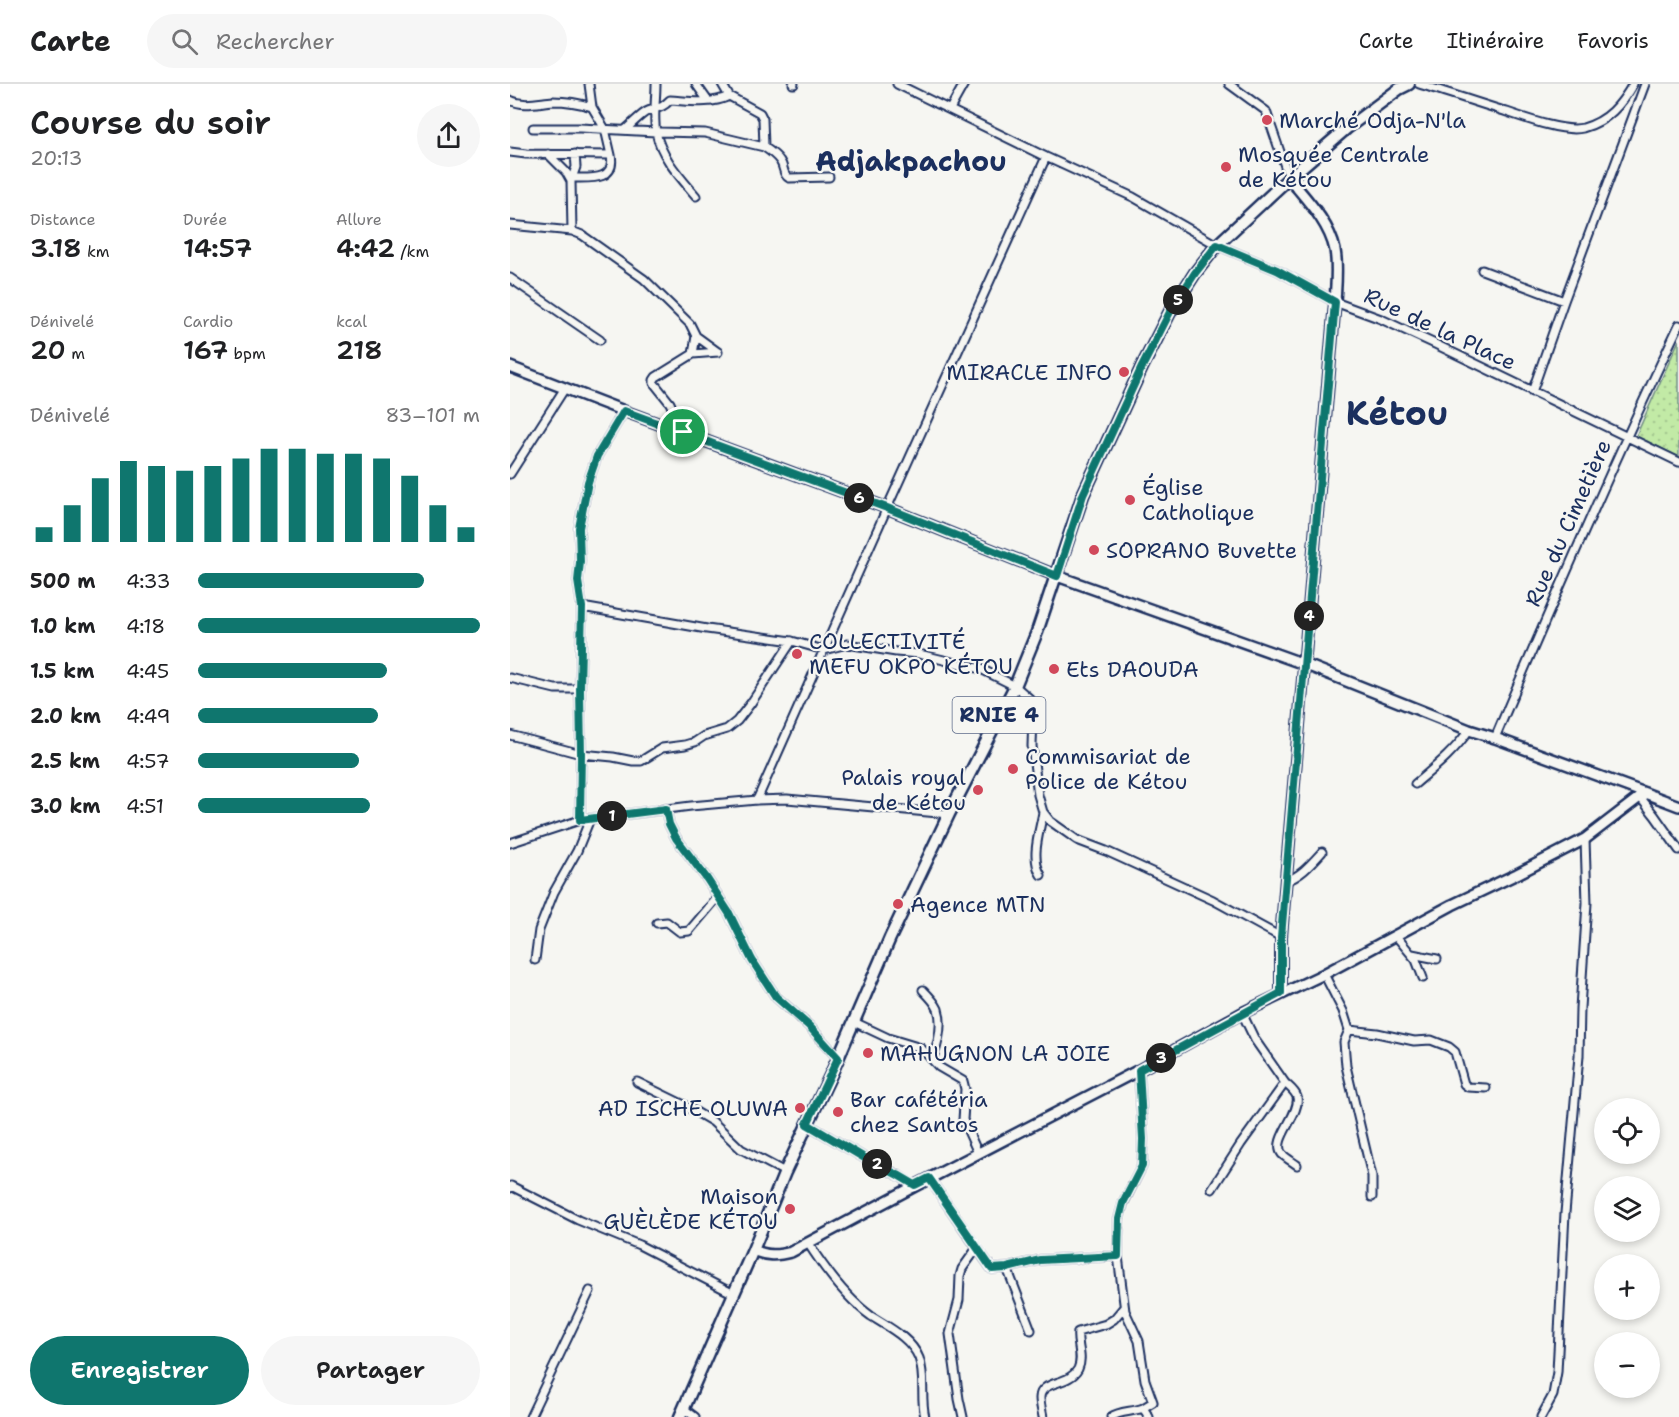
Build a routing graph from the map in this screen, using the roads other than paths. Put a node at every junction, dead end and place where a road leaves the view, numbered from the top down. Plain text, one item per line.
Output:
1 (589, 84) edge
2 (656, 84) edge
3 (696, 84) edge
4 (722, 84) edge
5 (897, 84) edge
6 (964, 84) edge
7 (1229, 84) edge
8 (1419, 84) edge
9 (1634, 84) edge
10 (1645, 84) edge
11 (1401, 86) edge
12 (729, 96) junction
13 (510, 100) edge
14 (708, 101) junction
15 (592, 107) junction
16 (950, 109) junction
17 (656, 110) junction
18 (533, 128) dead end
19 (605, 129) junction
20 (625, 130) junction
21 (658, 132) junction
22 (764, 147) junction
23 (510, 152) edge
24 (548, 154) junction
25 (575, 154) junction
26 (611, 155) junction
27 (1046, 157) junction
28 (829, 177) dead end
29 (1289, 178) junction
30 (572, 180) junction
31 (696, 196) dead end
32 (510, 225) edge
33 (572, 231) junction
34 (1217, 245) junction
35 (1482, 270) dead end
36 (510, 278) edge
37 (1564, 301) junction
38 (1335, 302) junction
39 (1679, 325) edge
40 (696, 336) junction
41 (600, 340) dead end
42 (693, 354) junction
43 (510, 367) edge
44 (565, 388) junction
45 (1532, 392) junction
46 (624, 411) junction
47 (683, 432) junction
48 (1626, 437) junction
49 (1679, 462) edge
50 (510, 474) edge
51 (887, 508) junction
52 (1057, 576) junction
53 (582, 607) junction
54 (831, 635) junction
55 (792, 641) junction
56 (847, 644) junction
57 (824, 650) junction
58 (1305, 664) junction
59 (510, 678) edge
60 (1015, 686) junction
61 (580, 689) junction
62 (1469, 730) junction
63 (510, 735) edge
64 (1495, 738) junction
65 (581, 754) junction
66 (1415, 784) dead end
67 (1642, 795) junction
68 (758, 800) junction
69 (1679, 806) edge
70 (666, 809) junction
71 (1043, 812) junction
72 (949, 814) junction
73 (590, 819) junction
74 (580, 820) junction
75 (1586, 839) junction
76 (510, 843) edge
77 (1679, 850) edge
78 (1322, 852) dead end
79 (1041, 875) dead end
80 (1286, 881) junction
81 (717, 898) junction
82 (657, 923) dead end
83 (1396, 936) junction
84 (1281, 937) junction
85 (1409, 953) junction
86 (535, 960) dead end
87 (1437, 960) dead end
88 (1324, 974) junction
89 (1424, 978) dead end
90 (922, 990) dead end
91 (1281, 993) junction
92 (1242, 1013) junction
93 (854, 1022) junction
94 (1349, 1030) junction
95 (838, 1058) junction
96 (933, 1058) junction
97 (1139, 1070) junction
98 (637, 1082) dead end
99 (1285, 1083) junction
100 (1486, 1088) dead end
101 (807, 1124) junction
102 (978, 1153) junction
103 (1297, 1166) dead end
104 (785, 1172) junction
105 (929, 1178) junction
106 (915, 1185) junction
107 (510, 1188) edge
108 (1212, 1189) dead end
109 (1371, 1197) dead end
110 (808, 1243) junction
111 (977, 1248) junction
112 (753, 1250) junction
113 (1118, 1256) junction
114 (1007, 1268) junction
115 (590, 1291) dead end
116 (734, 1294) junction
117 (1124, 1307) junction
118 (1031, 1330) dead end
119 (1143, 1408) junction
120 (681, 1413) edge
121 (530, 1417) edge
122 (694, 1417) edge
123 (924, 1417) edge
124 (963, 1417) edge
125 (1043, 1417) edge
126 (1111, 1417) edge
127 (1149, 1417) edge
128 (1540, 1417) edge

1 - 15 street
2 - 17 street
3 - 14 street
4 - 12 street
5 - 16 street, Rue de la Place
6 - 16 street
7 - 29 street
8 - 9 street
10 - 37 street
11 - 29 main road, RNIE 4
12 - 14 street
12 - 22 street
13 - 15 street
14 - 17 street
15 - 19 street
16 - 27 street, Rue de la Place
17 - 20 street
17 - 21 street
18 - 19 street
19 - 20 street
19 - 26 street
20 - 21 street
21 - 22 street
21 - 31 street
22 - 28 street
23 - 24 street
24 - 25 street
24 - 30 street
25 - 26 street
25 - 30 street
26 - 30 street
27 - 34 street, Rue de la Place
27 - 51 street
29 - 34 main road, RNIE 4
29 - 38 street
30 - 33 street
32 - 33 street
33 - 40 street
34 - 38 street, Rue de la Place
34 - 52 main road, RNIE 4
35 - 37 street
36 - 41 street
37 - 45 street
38 - 45 street, Rue de la Place
38 - 58 street
39 - 48 street, Rue du Cimetière
40 - 42 street
40 - 42 street
42 - 47 street
43 - 44 street
44 - 46 street
44 - 50 street
45 - 48 street, Rue de la Place
46 - 47 street
46 - 53 street
47 - 51 street
48 - 49 street, Rue de la Place
48 - 64 street, Rue du Cimetière
51 - 52 street
51 - 54 street
52 - 58 street
52 - 60 main road, RNIE 4
53 - 55 street
53 - 61 street
54 - 56 street
54 - 57 street
55 - 57 street
55 - 65 street
56 - 57 street
56 - 60 street
57 - 68 street
58 - 62 street
58 - 80 street
59 - 61 street
60 - 71 street
60 - 72 main road, RNIE 4
61 - 65 street
62 - 64 street
62 - 66 street
63 - 65 street
64 - 67 street
65 - 74 street
67 - 69 street
67 - 75 street
67 - 77 street
68 - 70 street
68 - 72 street
70 - 73 street
70 - 81 street
71 - 79 street
71 - 84 street
72 - 93 main road, RNIE 4
73 - 74 street
73 - 86 street
74 - 76 street
75 - 83 street
75 - 128 street
78 - 80 street
80 - 84 street
81 - 82 street
81 - 95 street
83 - 85 street
83 - 88 street
84 - 91 street
85 - 87 street
85 - 89 street
88 - 91 street
88 - 94 street
90 - 96 street
91 - 92 street
92 - 97 street
92 - 99 street
93 - 95 main road, RNIE 4
93 - 96 street
94 - 100 street
94 - 109 street
95 - 101 main road, RNIE 4
96 - 102 street
97 - 102 street
97 - 113 street
98 - 104 street
99 - 103 street
99 - 108 street
101 - 104 main road, RNIE 4
101 - 106 street
102 - 105 street
104 - 112 main road, RNIE 4
105 - 106 street
105 - 111 street
106 - 110 street
107 - 116 street
110 - 112 street
110 - 123 street
111 - 114 street
111 - 124 street
112 - 116 main road, RNIE 4
113 - 114 street
113 - 117 street
114 - 118 street
115 - 121 street
116 - 120 main road, RNIE 4
117 - 119 street
117 - 125 street
119 - 126 street
119 - 127 street
120 - 122 street

